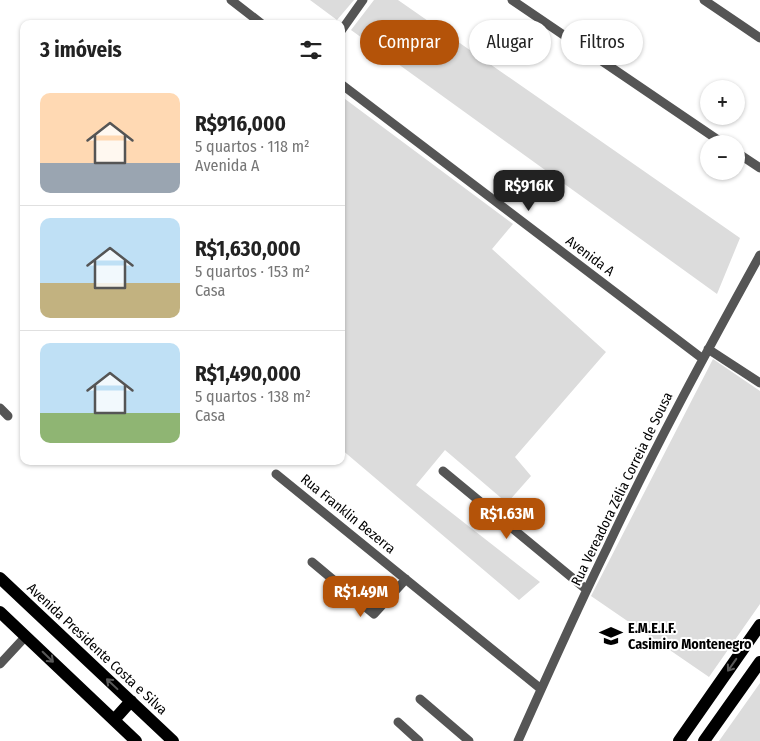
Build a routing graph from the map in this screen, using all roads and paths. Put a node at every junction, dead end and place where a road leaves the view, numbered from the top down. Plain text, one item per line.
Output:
1 (231, 0) edge
2 (363, 0) edge
3 (512, 0) edge
4 (704, 0) edge
5 (257, 20) edge
6 (345, 25) edge
7 (760, 38) edge
8 (345, 87) edge
9 (711, 135) edge
10 (745, 158) edge
11 (760, 168) edge
12 (760, 255) edge
13 (708, 348) junction
14 (703, 359) junction
15 (760, 383) edge
16 (0, 408) edge
17 (8, 416) dead end
18 (443, 471) dead end
19 (276, 474) dead end
20 (312, 562) dead end
21 (0, 578) edge
22 (406, 579) junction
23 (587, 590) junction
24 (0, 612) edge
25 (760, 625) edge
26 (26, 636) junction
27 (760, 662) edge
28 (0, 664) edge
29 (541, 689) junction
30 (420, 698) dead end
31 (131, 701) junction
32 (114, 720) junction
33 (398, 722) dead end
34 (136, 741) edge
35 (173, 741) edge
36 (419, 741) edge
37 (469, 741) edge
38 (518, 741) edge
39 (679, 741) edge
40 (704, 741) edge

1 - 5 street
2 - 6 street
3 - 9 street
4 - 7 street
8 - 14 street, Avenida A
10 - 11 street
12 - 13 street, Rua Vereadora Zélia Correia de Sousa
13 - 14 street, Rua Vereadora Zélia Correia de Sousa
13 - 15 street
14 - 23 street, Rua Vereadora Zélia Correia de Sousa
16 - 17 street
18 - 23 street
19 - 22 street, Rua Franklin Bezerra
20 - 22 street
31 -> 21 main road, Avenida Presidente Costa e Silva
22 - 29 street, Rua Franklin Bezerra
23 - 29 street, Rua Vereadora Zélia Correia de Sousa
24 - 26 main road
25 -> 39 main road
26 - 28 street
26 -> 32 main road
27 - 40 main road
29 - 38 street, Rua Vereadora Zélia Correia de Sousa
30 - 37 street
31 - 32 main road
31 - 35 main road, Avenida Presidente Costa e Silva
32 - 34 main road
33 - 36 street

